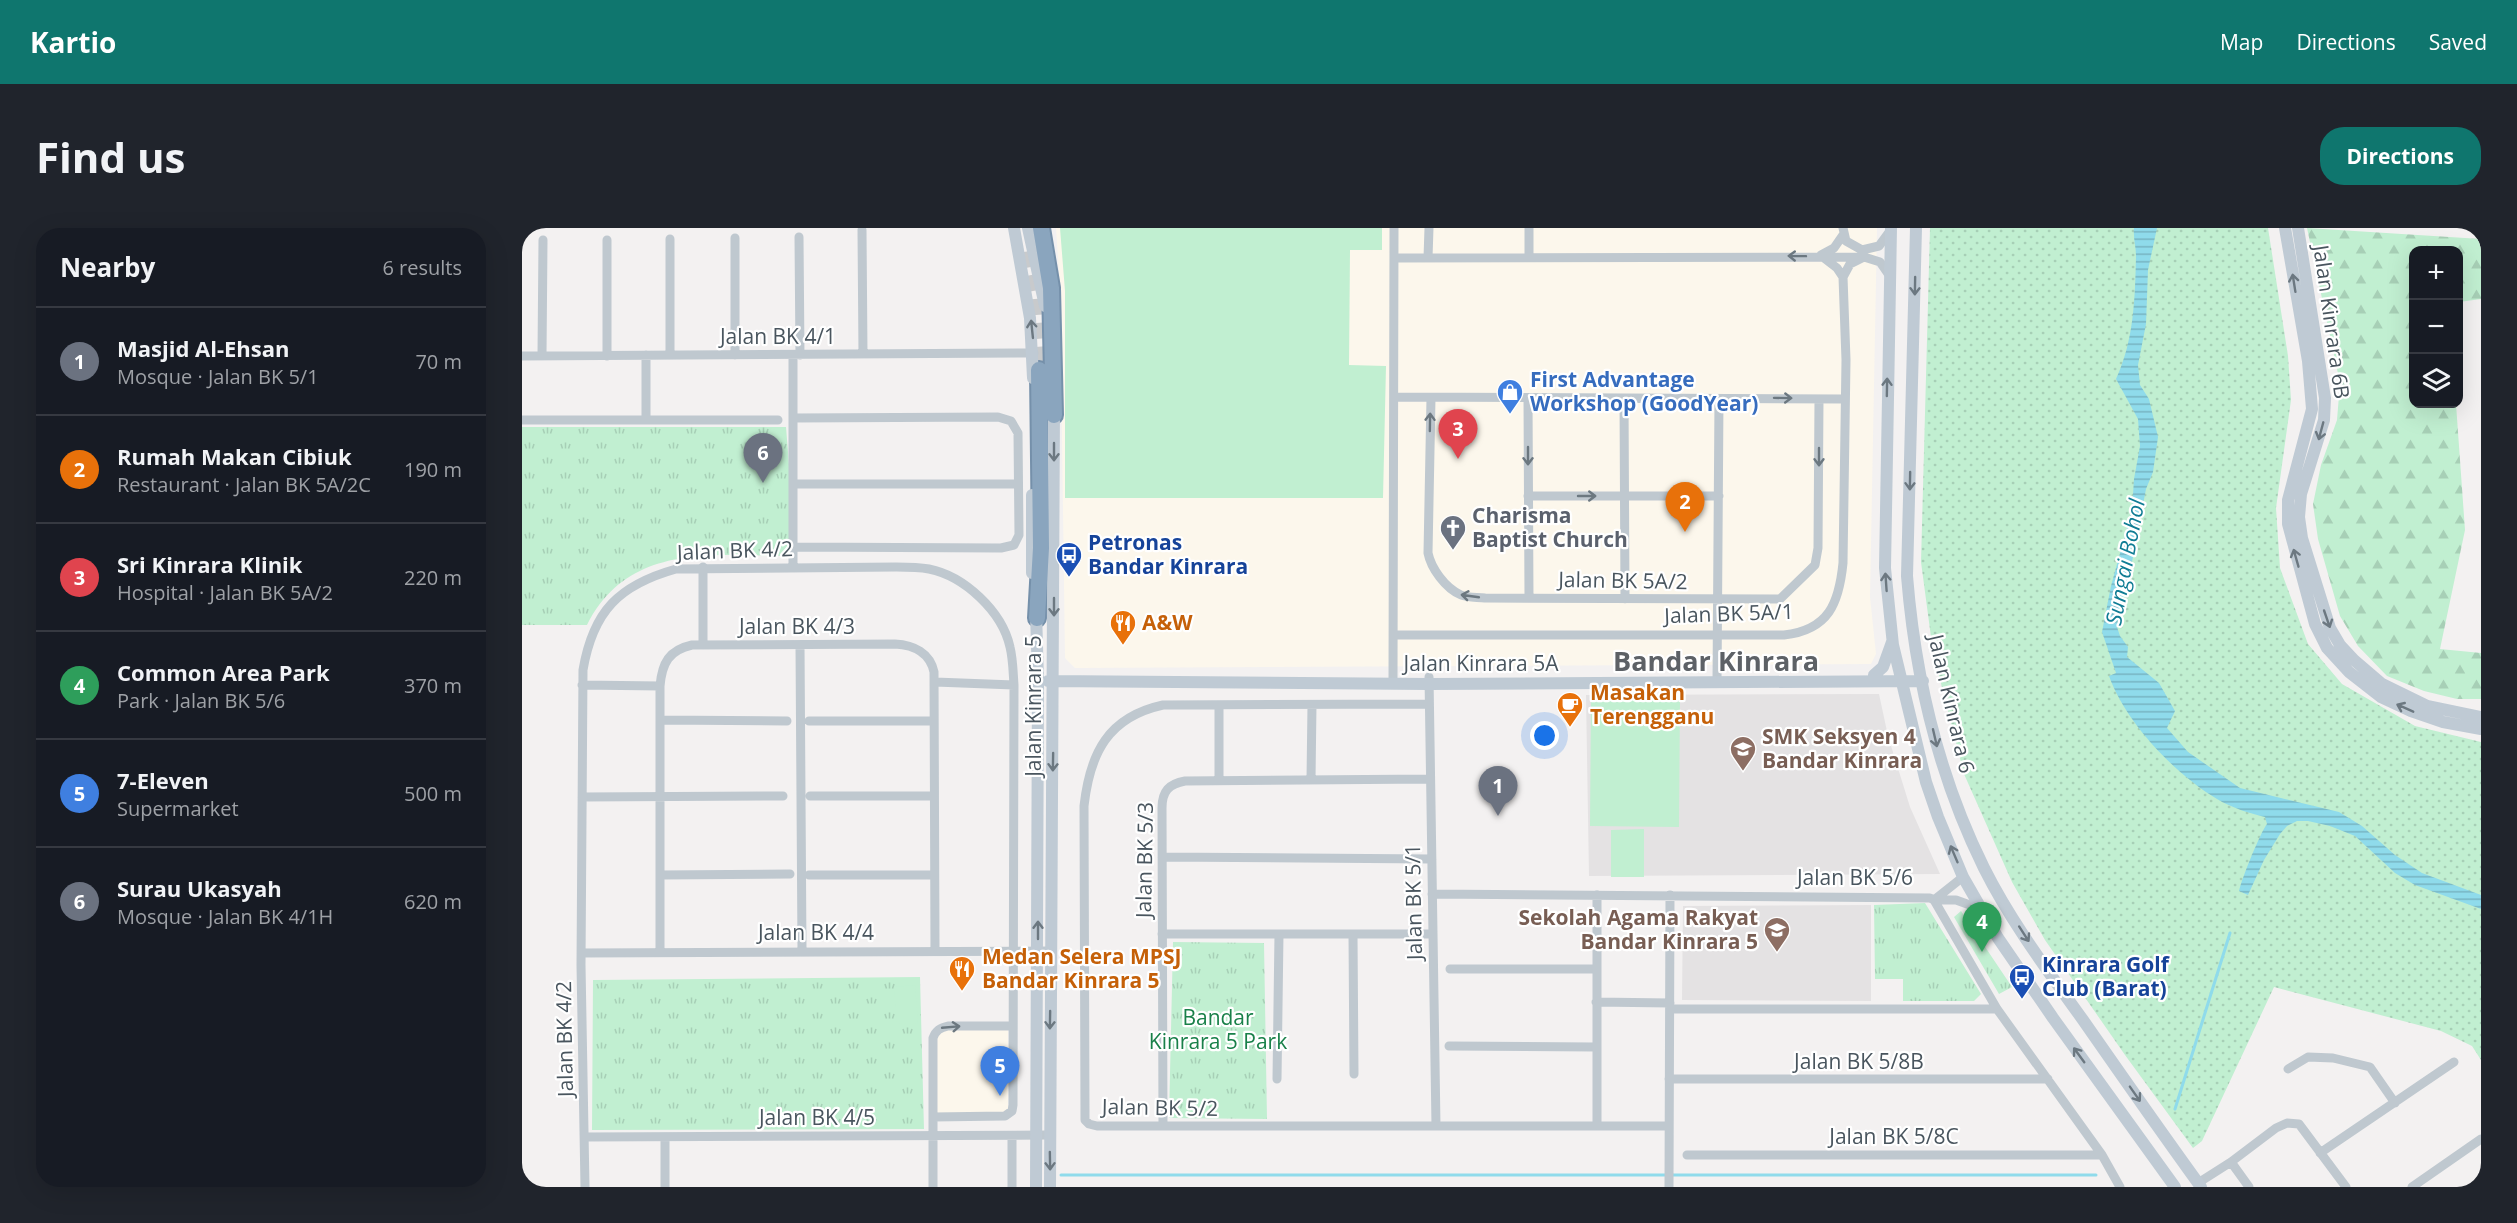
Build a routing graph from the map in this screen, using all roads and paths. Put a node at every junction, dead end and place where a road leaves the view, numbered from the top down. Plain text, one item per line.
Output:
1 (1014, 228) edge
2 (1028, 228) edge
3 (1041, 228) edge
4 (1394, 228) edge
5 (1429, 228) edge
6 (1529, 228) edge
7 (1891, 228) edge
8 (1916, 228) edge
9 (2285, 228) edge
10 (2298, 228) edge
11 (2475, 228) edge
12 (862, 230) dead end
13 (2481, 231) edge
14 (1843, 232) edge
15 (799, 237) dead end
16 (735, 238) dead end
17 (670, 239) dead end
18 (543, 240) dead end
19 (607, 240) dead end
20 (1819, 256) junction
21 (1529, 257) junction
22 (1864, 257) junction
23 (1394, 258) junction
24 (1428, 258) junction
25 (1889, 275) junction
26 (1843, 277) junction
27 (1034, 353) junction
28 (863, 354) junction
29 (646, 355) junction
30 (670, 355) junction
31 (735, 355) junction
32 (796, 355) junction
33 (522, 356) edge
34 (542, 356) junction
35 (607, 356) junction
36 (1039, 370) tunnel mouth
37 (1394, 397) junction
38 (1431, 398) junction
39 (1528, 398) junction
40 (1624, 398) junction
41 (1719, 399) junction
42 (1819, 399) junction
43 (1845, 399) junction
44 (1054, 415) junction
45 (794, 417) junction
46 (522, 420) edge
47 (646, 420) junction
48 (778, 420) dead end
49 (794, 484) junction
50 (1018, 484) junction
51 (1528, 496) junction
52 (1624, 496) junction
53 (1719, 496) junction
54 (793, 547) junction
55 (703, 567) junction
56 (793, 567) junction
57 (1529, 598) junction
58 (1624, 599) junction
59 (1719, 600) junction
60 (1037, 618) junction
61 (1394, 635) junction
62 (1717, 635) junction
63 (1892, 640) junction
64 (703, 645) junction
65 (800, 645) junction
66 (1054, 658) junction
67 (1038, 678) junction
68 (1875, 678) junction
69 (1900, 678) junction
70 (1922, 678) junction
71 (1054, 679) junction
72 (1075, 679) junction
73 (1717, 679) junction
74 (1394, 680) junction
75 (1429, 680) junction
76 (935, 682) junction
77 (582, 685) junction
78 (1014, 685) junction
79 (660, 686) junction
80 (1053, 704) junction
81 (1429, 704) junction
82 (1311, 705) junction
83 (1906, 705) junction
84 (1219, 706) junction
85 (2481, 717) edge
86 (660, 720) junction
87 (787, 721) dead end
88 (809, 721) dead end
89 (934, 721) junction
90 (2481, 729) edge
91 (1430, 779) junction
92 (1219, 780) junction
93 (1311, 780) junction
94 (783, 796) dead end
95 (810, 796) dead end
96 (934, 796) junction
97 (582, 797) junction
98 (660, 797) junction
99 (1162, 857) junction
100 (1432, 858) junction
101 (660, 874) junction
102 (790, 874) dead end
103 (809, 875) dead end
104 (934, 875) junction
105 (1964, 877) junction
106 (1432, 894) junction
107 (1597, 895) junction
108 (1670, 895) junction
109 (1934, 900) junction
110 (1982, 909) junction
111 (1162, 933) junction
112 (1279, 933) junction
113 (1353, 933) junction
114 (1433, 933) junction
115 (802, 951) junction
116 (935, 951) junction
117 (660, 952) junction
118 (1012, 952) junction
119 (1045, 952) junction
120 (582, 953) junction
121 (1450, 969) dead end
122 (1596, 969) junction
123 (1596, 1002) junction
124 (1670, 1006) junction
125 (1997, 1009) junction
126 (1012, 1026) junction
127 (1449, 1046) dead end
128 (1595, 1047) junction
129 (2454, 1062) dead end
130 (2288, 1069) dead end
131 (1354, 1074) dead end
132 (1277, 1079) dead end
133 (1670, 1079) junction
134 (2048, 1079) junction
135 (2395, 1103) junction
136 (933, 1117) junction
137 (1164, 1126) junction
138 (1436, 1126) junction
139 (1597, 1126) junction
140 (1670, 1126) junction
141 (1043, 1135) junction
142 (933, 1136) junction
143 (1012, 1136) junction
144 (585, 1137) junction
145 (665, 1137) junction
146 (2481, 1139) edge
147 (2320, 1153) junction
148 (1687, 1155) dead end
149 (2102, 1155) junction
150 (2231, 1162) junction
151 (1670, 1183) edge
152 (2172, 1183) edge
153 (2198, 1186) edge
154 (585, 1187) edge
155 (665, 1187) edge
156 (933, 1187) edge
157 (1012, 1187) edge
158 (1036, 1187) edge
159 (1050, 1187) edge
160 (2120, 1187) edge
161 (2249, 1187) edge
162 (2346, 1187) edge
163 (2412, 1187) edge

27 -> 1 main road, Jalan Kinrara 5
2 - 44 main road, Jalan Kinrara 5
3 - 44 highway
4 - 23 street
5 - 24 street
6 - 21 street
7 - 14 street
7 - 25 main road, Jalan Kinrara 6
8 -> 70 main road, Jalan Kinrara 6
90 -> 9 main road, Jalan Kinrara 6B
10 -> 85 main road, Jalan Kinrara 6B
11 - 13 street
12 - 28 street
14 - 20 street
15 - 32 street
16 - 31 street
17 - 30 street
18 - 34 street
19 - 35 street
20 -> 21 street
20 - 22 street
20 - 26 street
21 - 24 street
22 - 25 street
22 - 26 street
23 - 24 street
23 - 37 street
63 -> 25 main road, Jalan Kinrara 6
26 - 43 street, Jalan BK 5A/1
27 - 28 street, Jalan BK 4/1
27 - 60 main road, Jalan Kinrara 5
28 - 32 street, Jalan BK 4/1
29 - 30 street, Jalan BK 4/1
29 - 35 street, Jalan BK 4/1
29 - 47 street
30 - 31 street, Jalan BK 4/1
31 - 32 street, Jalan BK 4/1
32 - 45 street
33 - 34 street, Jalan BK 4/1
34 - 35 street, Jalan BK 4/1
36 - 60 highway
37 - 38 street
37 - 61 street
38 - 39 street
57 -> 38 street, Jalan BK 5A/2
39 - 40 street
39 -> 51 street
40 - 41 street
40 - 52 street
41 -> 42 street
41 - 53 street
42 - 43 street
42 -> 59 street, Jalan BK 5A/2
43 - 62 street, Jalan BK 5A/1
44 -> 66 main road, Jalan Kinrara 5
45 - 49 street
45 - 50 street
46 - 47 street
47 - 48 street
49 - 50 street
49 - 54 street
50 - 54 street
51 -> 52 street
51 - 57 street
52 - 53 street
52 - 58 street
53 - 59 street
54 - 56 street
55 - 56 street, Jalan BK 4/2
55 - 64 street
55 - 77 street, Jalan BK 4/2
56 - 78 street, Jalan BK 4/2
57 - 58 street, Jalan BK 5A/2
58 - 59 street, Jalan BK 5A/2
59 - 62 street
60 - 67 main road, Jalan Kinrara 5
61 - 62 street, Jalan BK 5A/1
61 - 74 street
62 - 73 street
63 - 68 main road
63 - 69 main road, Jalan Kinrara 6
64 - 65 street, Jalan BK 4/3
64 - 79 street, Jalan BK 4/3
65 - 76 street, Jalan BK 4/3
65 - 115 street
66 - 71 main road, Jalan Kinrara 5
66 - 72 main road
67 - 71 main road, Jalan Kinrara 5A
119 -> 67 main road, Jalan Kinrara 5
68 - 69 main road, Jalan Kinrara 5A
68 - 73 main road, Jalan Kinrara 5A
68 - 83 main road
69 - 70 main road, Jalan Kinrara 5A
69 - 83 main road, Jalan Kinrara 6
70 -> 153 main road, Jalan Kinrara 6
71 - 72 main road, Jalan Kinrara 5A
71 - 80 main road, Jalan Kinrara 5
72 - 74 main road, Jalan Kinrara 5A
72 - 80 main road
73 - 75 main road, Jalan Kinrara 5A
74 - 75 main road, Jalan Kinrara 5A
75 - 81 street, Jalan BK 5/1
76 - 78 street
76 - 89 street, Jalan BK 4/3
77 - 79 street
77 - 97 street, Jalan BK 4/2
78 - 118 street, Jalan BK 4/2
79 - 86 street, Jalan BK 4/3
80 -> 119 main road, Jalan Kinrara 5
81 - 82 street, Jalan BK 5/2
81 - 91 street, Jalan BK 5/1
82 - 84 street, Jalan BK 5/2
82 - 93 street
105 -> 83 main road, Jalan Kinrara 6
84 - 92 street
84 - 137 street, Jalan BK 5/2
86 - 87 street
86 - 98 street, Jalan BK 4/3
88 - 89 street
89 - 96 street, Jalan BK 4/3
91 - 93 street, Jalan BK 5/3
91 - 100 street, Jalan BK 5/1
92 - 93 street, Jalan BK 5/3
92 - 99 street, Jalan BK 5/3
94 - 98 street
95 - 96 street
96 - 104 street, Jalan BK 4/3
97 - 98 street
97 - 120 street, Jalan BK 4/2
98 - 101 street, Jalan BK 4/3
99 - 100 street
99 - 111 street, Jalan BK 5/3
100 - 106 street, Jalan BK 5/1
101 - 102 street
101 - 117 street, Jalan BK 4/3
103 - 104 street
104 - 116 street, Jalan BK 4/3
105 - 109 street
105 - 110 main road, Jalan Kinrara 6
106 - 107 street, Jalan BK 5/6
106 - 114 street, Jalan BK 5/1
107 - 108 street, Jalan BK 5/6
107 - 122 street
108 - 109 street, Jalan BK 5/6
108 - 124 street
109 - 110 street
109 - 125 street, Jalan BK 5/6
152 -> 110 main road, Jalan Kinrara 6
111 - 112 street
111 - 137 street, Jalan BK 5/3
112 - 113 street
112 - 132 street
113 - 114 street
113 - 131 street
114 - 138 street, Jalan BK 5/1
115 - 116 street, Jalan BK 4/4
115 - 117 street, Jalan BK 4/4
116 - 118 street, Jalan BK 4/4
117 - 120 street, Jalan BK 4/4
118 - 119 street, Jalan BK 4/4
118 - 126 street, Jalan BK 4/2
119 - 141 main road, Jalan Kinrara 5
120 - 144 street, Jalan BK 4/2
121 - 122 street
122 - 123 street
123 - 124 street
123 - 128 street
124 - 125 street
124 - 133 street
125 - 134 street, Jalan BK 5/6
136 -> 126 street
126 - 136 street, Jalan BK 4/2
127 - 128 street
128 - 139 street
129 - 135 street
130 - 135 street
133 - 134 street, Jalan BK 5/8B
133 - 140 street
134 - 149 street, Jalan BK 5/6
135 - 147 street
136 - 142 street
137 - 138 street, Jalan BK 5/2
138 - 139 street, Jalan BK 5/2
139 - 140 street, Jalan BK 5/2
140 - 151 street
141 - 143 street, Jalan BK 4/5
141 - 158 main road, Jalan Kinrara 5
141 -> 159 main road, Jalan Kinrara 5
142 - 143 street, Jalan BK 4/5
142 - 145 street, Jalan BK 4/5
142 - 156 street
143 - 157 street
144 - 145 street, Jalan BK 4/5
144 - 154 street, Jalan BK 4/2
145 - 155 street
146 - 163 street
147 - 150 street
147 - 162 street
148 - 149 street, Jalan BK 5/8C
149 - 160 street, Jalan BK 5/6
150 - 153 street
150 - 161 street
152 - 153 main road

